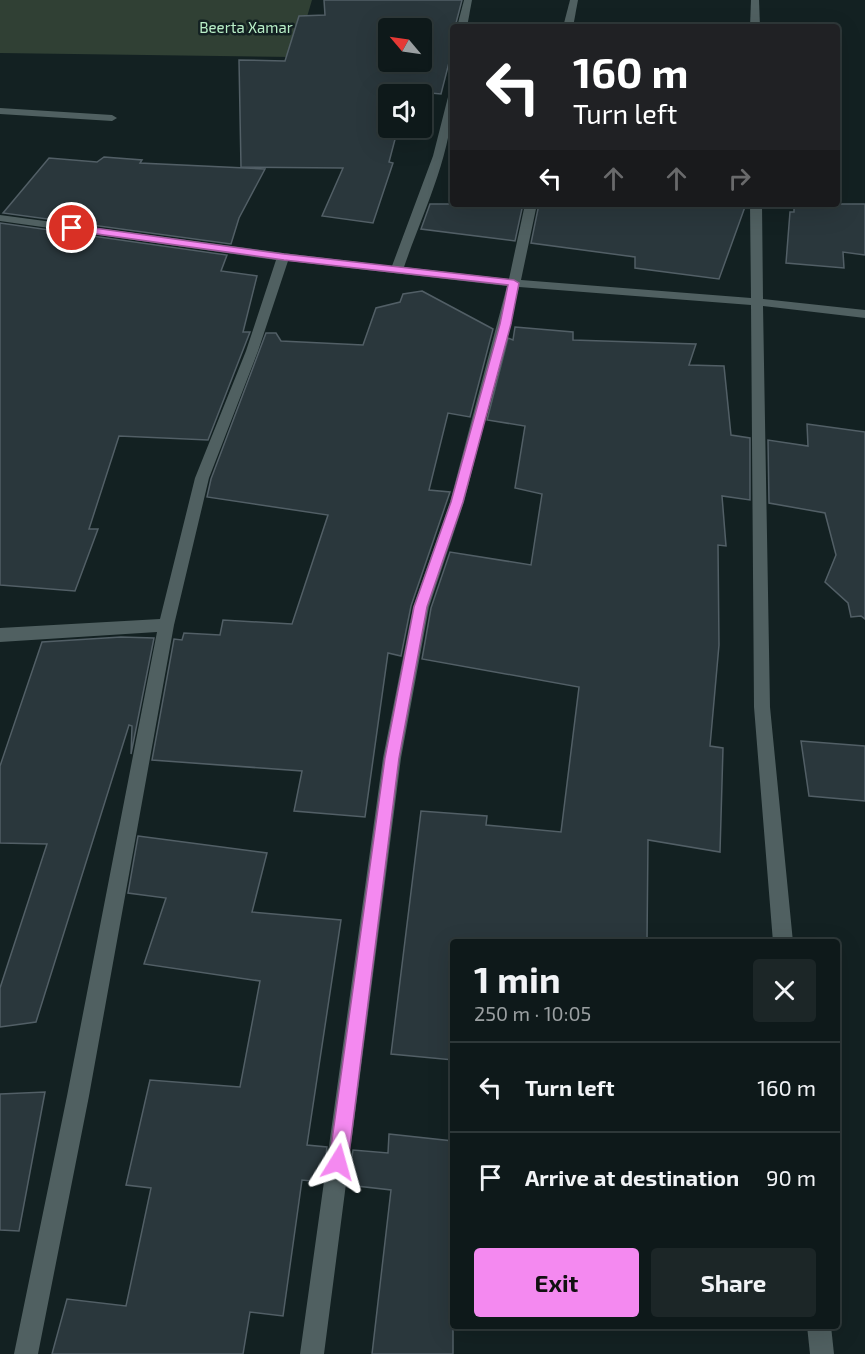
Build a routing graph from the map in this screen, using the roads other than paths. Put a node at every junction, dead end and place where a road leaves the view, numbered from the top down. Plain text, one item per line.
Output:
1 (468, 0) edge
2 (574, 0) edge
3 (755, 0) edge
4 (463, 24) edge
5 (569, 24) edge
6 (755, 24) edge
7 (450, 109) edge
8 (0, 111) edge
9 (112, 118) dead end
10 (530, 207) edge
11 (756, 207) edge
12 (0, 218) edge
13 (284, 257) junction
14 (397, 269) junction
15 (514, 283) junction
16 (757, 302) junction
17 (865, 314) edge
18 (166, 625) junction
19 (0, 635) edge
20 (783, 939) edge
21 (819, 1329) edge
22 (26, 1354) edge
23 (312, 1354) edge
24 (822, 1354) edge

1 - 4 street
2 - 5 street
3 - 6 street
7 - 14 street
8 - 9 street
10 - 15 street
11 - 16 street
12 - 13 street
13 - 14 street
13 - 18 street
14 - 15 street
15 - 16 street
15 - 23 street
16 - 17 street
16 - 20 street
18 - 19 street
18 - 22 street
21 - 24 street

